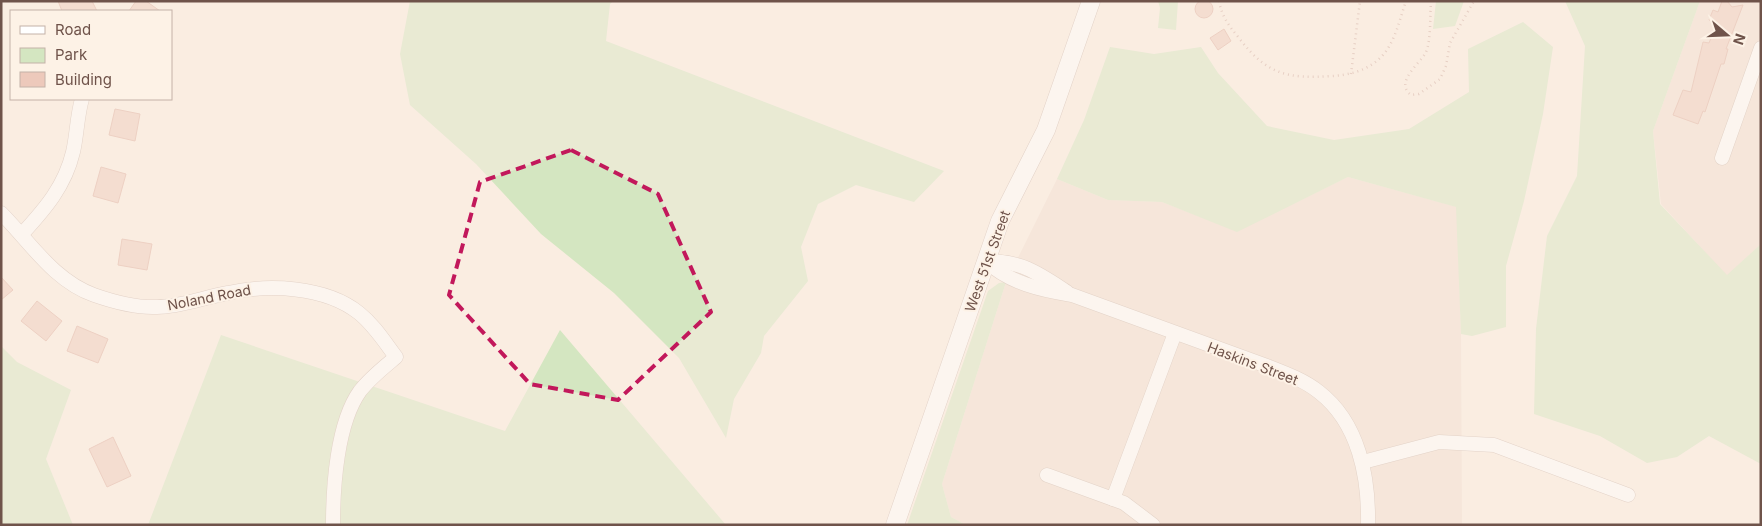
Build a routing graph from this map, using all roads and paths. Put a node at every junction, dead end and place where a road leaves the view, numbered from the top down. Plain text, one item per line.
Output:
1 (1091, 1) edge
2 (1219, 1) edge
3 (1360, 1) edge
4 (1406, 1) edge
5 (1431, 1) edge
6 (1474, 1) edge
7 (1761, 48) edge
8 (1351, 74) junction
9 (82, 100) edge
10 (1722, 158) dead end
11 (1, 213) edge
12 (22, 234) junction
13 (986, 261) junction
14 (1176, 334) junction
15 (1363, 462) junction
16 (1047, 475) dead end
17 (1628, 495) dead end
18 (1113, 499) junction
19 (334, 525) edge
20 (895, 525) edge
21 (1153, 525) edge
22 (1368, 525) edge

1 - 13 street, West 51st Street
2 - 8 path
3 - 8 path
4 - 8 path
5 - 6 path
7 - 10 street
9 - 12 street
11 - 12 street, Noland Road
12 - 19 street, Noland Road
13 - 14 street, Haskins Street
13 - 20 street, West 51st Street
14 - 15 street, Haskins Street
14 - 18 street
15 - 17 street
15 - 22 street, Haskins Street
16 - 18 street
18 - 21 street

